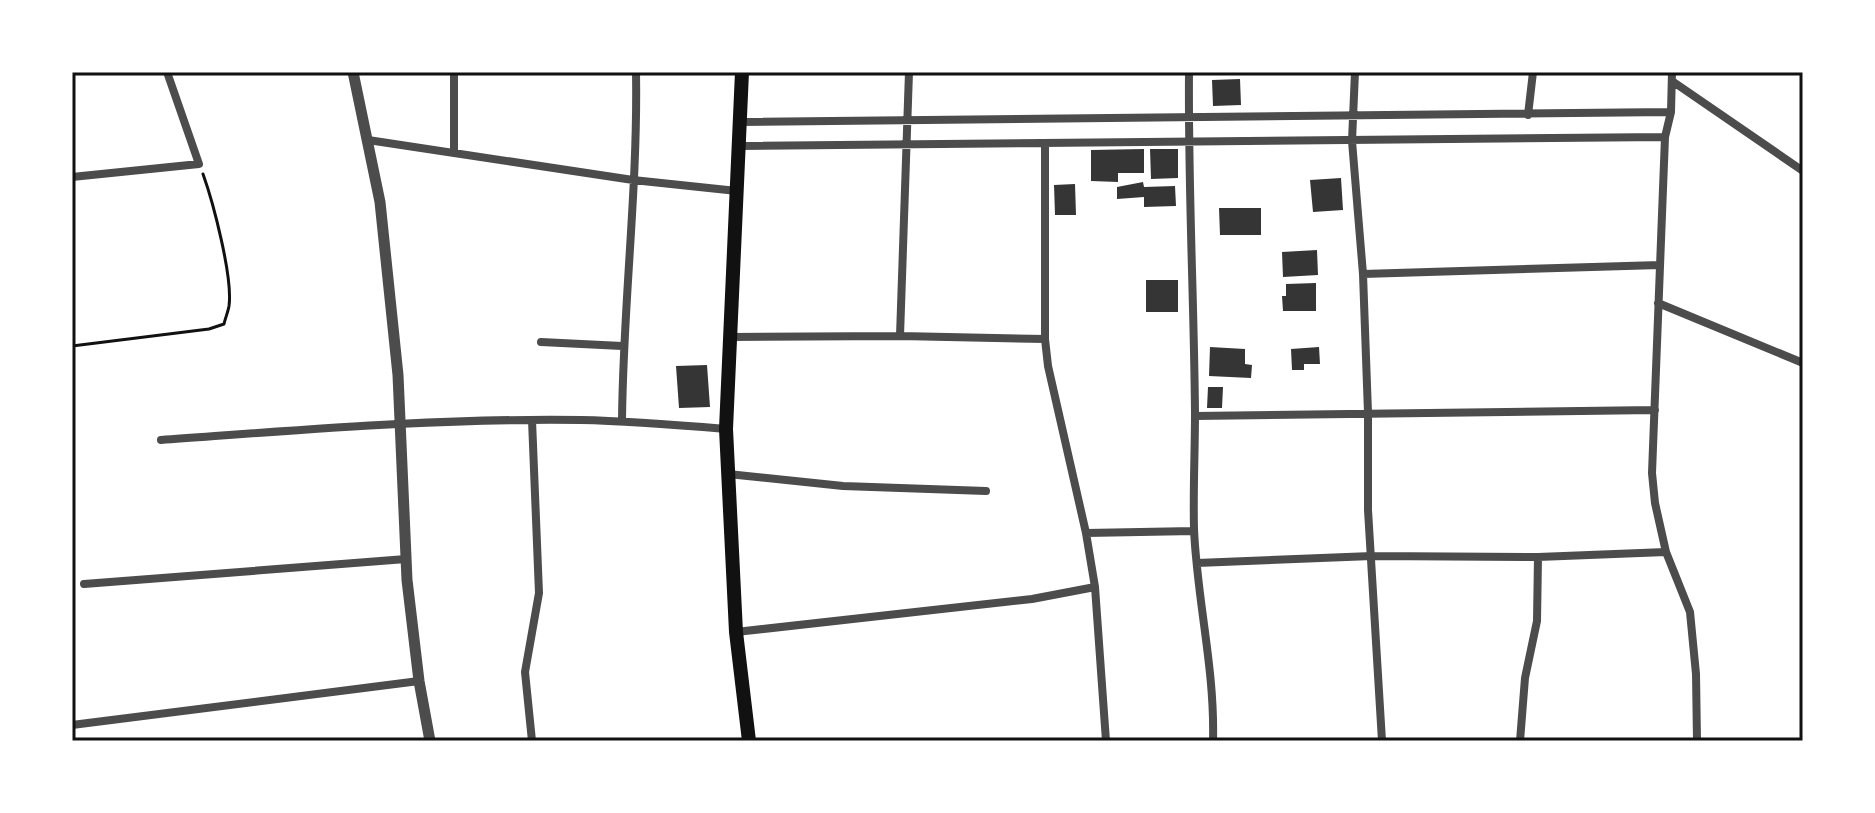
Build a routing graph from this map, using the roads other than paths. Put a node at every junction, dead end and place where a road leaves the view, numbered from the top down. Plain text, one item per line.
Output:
1 (167, 72) edge
2 (353, 72) edge
3 (454, 72) edge
4 (636, 72) edge
5 (742, 72) edge
6 (909, 72) edge
7 (1189, 72) edge
8 (1355, 72) edge
9 (1533, 72) edge
10 (1672, 77) edge
11 (1671, 112) junction
12 (1528, 115) junction
13 (1353, 116) junction
14 (1189, 117) junction
15 (907, 120) junction
16 (739, 122) junction
17 (1665, 137) junction
18 (368, 140) junction
19 (1352, 141) junction
20 (1188, 142) junction
21 (1045, 143) junction
22 (905, 145) junction
23 (739, 146) junction
24 (454, 153) junction
25 (1803, 171) edge
26 (72, 177) edge
27 (633, 180) junction
28 (737, 191) junction
29 (1660, 265) junction
30 (1363, 274) junction
31 (1658, 303) junction
32 (900, 336) junction
33 (731, 337) junction
34 (1045, 339) junction
35 (541, 342) dead end
36 (622, 346) junction
37 (1803, 363) edge
38 (1655, 410) junction
39 (1368, 413) junction
40 (1195, 416) junction
41 (532, 420) junction
42 (622, 421) junction
43 (400, 423) junction
44 (726, 429) junction
45 (161, 440) dead end
46 (728, 474) junction
47 (986, 491) dead end
48 (1194, 531) junction
49 (1086, 533) junction
50 (1666, 552) junction
51 (1372, 556) junction
52 (1538, 557) junction
53 (406, 559) junction
54 (1197, 563) junction
55 (84, 584) dead end
56 (1095, 587) junction
57 (736, 632) junction
58 (419, 681) junction
59 (72, 725) edge
60 (430, 741) edge
61 (532, 741) edge
62 (749, 741) edge
63 (1106, 741) edge
64 (1213, 741) edge
65 (1382, 741) edge
66 (1520, 741) edge
67 (1697, 741) edge

1 - 26 street
2 - 18 street
3 - 24 street
4 - 27 street
5 - 16 main road
6 - 15 street
7 - 14 street
8 - 13 street
9 - 12 street
10 - 11 street
10 - 25 street
11 - 12 street
11 - 17 street
12 - 13 street
13 - 14 street
13 - 19 street
14 - 15 street
14 - 20 street
15 - 16 street
15 - 22 street
16 - 23 main road
17 - 19 street
17 - 29 street
18 - 24 street
18 - 43 street
19 - 20 street
19 - 30 street
20 - 21 street
20 - 40 street
21 - 22 street
21 - 34 street
22 - 23 street
22 - 32 street
23 - 28 main road
24 - 27 street
27 - 28 street
27 - 36 street
28 - 33 main road
29 - 30 street
29 - 31 street
30 - 39 street
31 - 37 street
31 - 38 street
32 - 33 street
32 - 34 street
33 - 44 main road
34 - 49 street
35 - 36 street
36 - 42 street
38 - 39 street
38 - 50 street
39 - 40 street
39 - 51 street
40 - 48 street
41 - 42 street
41 - 43 street
41 - 61 street
42 - 44 street
43 - 45 street
43 - 53 street
44 - 46 main road
46 - 47 street
46 - 57 main road
48 - 49 street
48 - 54 street
49 - 56 street
50 - 52 street
50 - 67 street
51 - 52 street
51 - 54 street
51 - 65 street
52 - 66 street
53 - 55 street
53 - 58 street
54 - 64 street
56 - 57 street
56 - 63 street
57 - 62 main road
58 - 59 street
58 - 60 street

